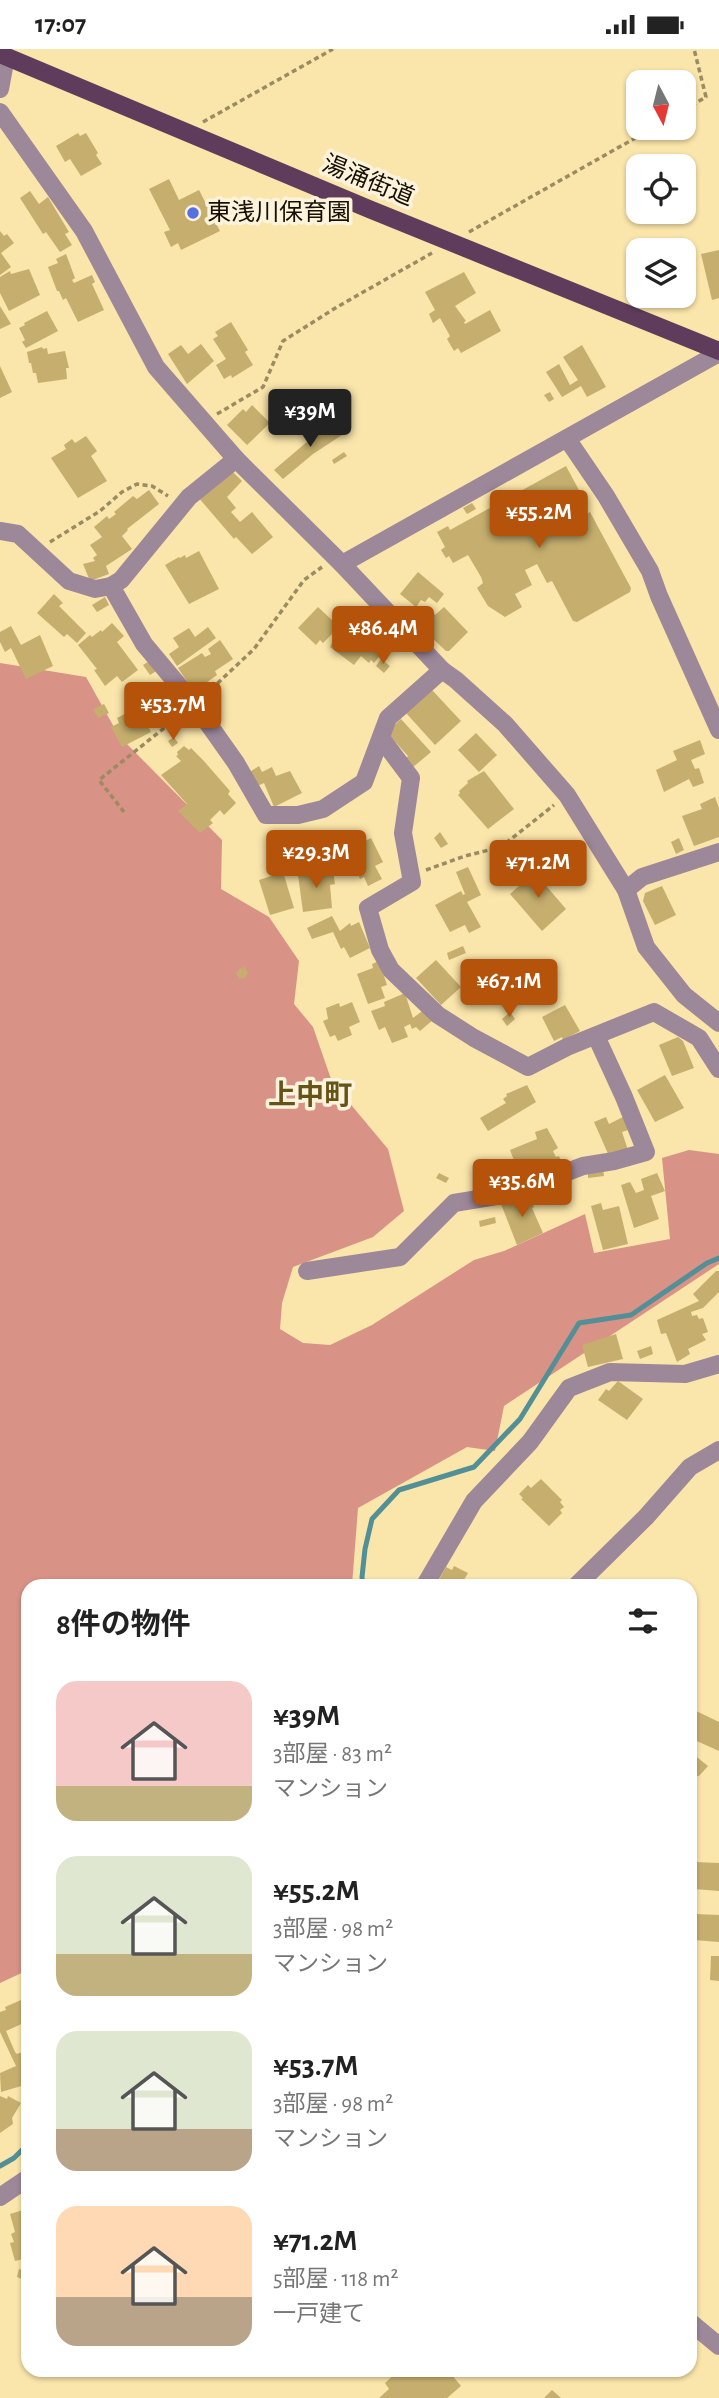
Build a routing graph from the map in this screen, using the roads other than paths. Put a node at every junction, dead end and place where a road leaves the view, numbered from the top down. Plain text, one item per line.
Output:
1 (3, 56) edge
2 (0, 89) edge
3 (3, 126) edge
4 (719, 352) edge
5 (568, 440) junction
6 (236, 459) junction
7 (0, 531) edge
8 (339, 561) junction
9 (111, 586) junction
10 (442, 670) junction
11 (719, 730) edge
12 (381, 738) junction
13 (719, 852) edge
14 (626, 890) junction
15 (719, 1023) edge
16 (596, 1036) junction
17 (719, 1069) edge
18 (307, 1271) dead end
19 (719, 1364) edge
20 (719, 1447) edge
21 (428, 1579) edge
22 (583, 1579) edge
23 (21, 2183) edge
24 (0, 2197) edge
25 (697, 2328) edge
26 (719, 2346) edge

1 - 2 street
1 - 4 main road, 湯涌街道
3 - 6 street
4 - 5 street
5 - 8 street
5 - 11 street
6 - 8 street
6 - 9 street
7 - 9 street
8 - 10 street
9 - 12 street
10 - 12 street
10 - 14 street
12 - 16 street
13 - 14 street
14 - 15 street
16 - 17 street
16 - 18 street
19 - 21 street
20 - 22 street
23 - 24 street
25 - 26 street

